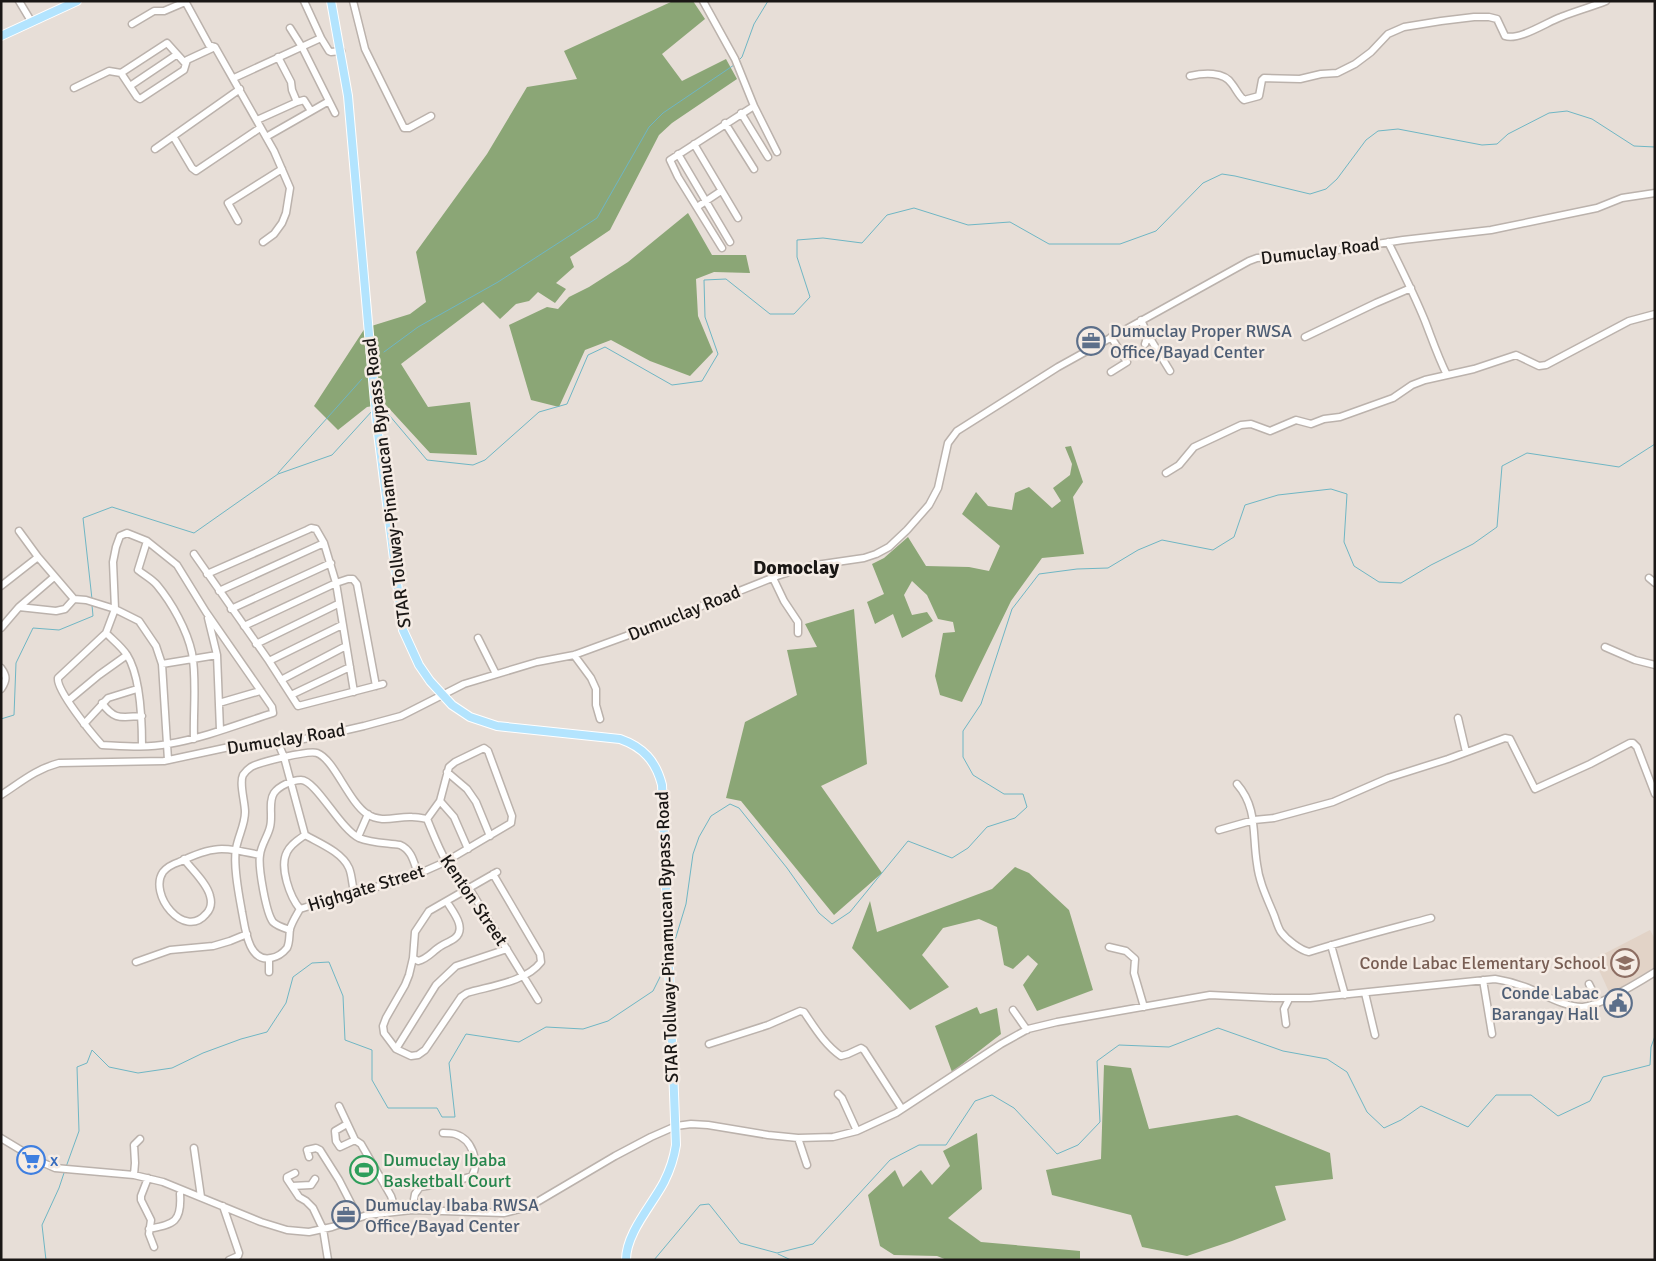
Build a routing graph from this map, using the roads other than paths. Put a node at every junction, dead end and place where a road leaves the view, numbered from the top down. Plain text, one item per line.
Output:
1 (19, 1) edge
2 (77, 1) edge
3 (185, 1) edge
4 (331, 1) edge
5 (353, 1) edge
6 (703, 1) edge
7 (1606, 1) edge
8 (304, 2) edge
9 (31, 21) junction
10 (132, 24) dead end
11 (290, 28) dead end
12 (1, 36) edge
13 (321, 38) junction
14 (215, 47) junction
15 (302, 47) junction
16 (341, 51) junction
17 (176, 55) junction
18 (278, 57) junction
19 (185, 64) junction
20 (121, 73) junction
21 (1190, 76) dead end
22 (234, 78) junction
23 (130, 86) junction
24 (74, 88) dead end
25 (240, 89) junction
26 (329, 101) junction
27 (298, 102) junction
28 (754, 106) junction
29 (311, 111) junction
30 (742, 112) junction
31 (335, 113) dead end
32 (431, 116) dead end
33 (257, 120) junction
34 (725, 123) junction
35 (260, 128) junction
36 (173, 136) junction
37 (266, 137) junction
38 (694, 144) junction
39 (155, 149) dead end
40 (777, 152) dead end
41 (678, 154) junction
42 (768, 157) dead end
43 (754, 168) dead end
44 (282, 170) junction
45 (722, 190) junction
46 (1655, 193) edge
47 (705, 200) junction
48 (696, 207) junction
49 (738, 218) dead end
50 (238, 221) dead end
51 (263, 242) dead end
52 (730, 242) dead end
53 (1388, 242) junction
54 (722, 248) dead end
55 (1411, 288) junction
56 (1655, 314) edge
57 (1141, 320) junction
58 (1160, 332) dead end
59 (1149, 336) junction
60 (1111, 337) junction
61 (1305, 337) dead end
62 (1145, 344) dead end
63 (1170, 371) dead end
64 (1112, 372) dead end
65 (1447, 375) junction
66 (1166, 474) dead end
67 (19, 531) dead end
68 (147, 541) junction
69 (324, 543) junction
70 (194, 554) dead end
71 (38, 557) junction
72 (331, 563) junction
73 (206, 574) junction
74 (54, 577) junction
75 (773, 578) junction
76 (336, 583) junction
77 (1, 586) edge
78 (219, 591) junction
79 (74, 600) junction
80 (338, 604) junction
81 (19, 607) junction
82 (112, 608) junction
83 (231, 608) junction
84 (206, 612) junction
85 (342, 625) junction
86 (244, 626) junction
87 (1, 628) edge
88 (106, 632) junction
89 (798, 633) dead end
90 (478, 638) dead end
91 (256, 644) junction
92 (346, 646) junction
93 (1605, 647) dead end
94 (127, 655) junction
95 (217, 655) junction
96 (574, 655) junction
97 (193, 660) junction
98 (269, 661) junction
99 (162, 664) junction
100 (1655, 665) edge
101 (350, 667) junction
102 (1, 668) edge
103 (496, 674) junction
104 (281, 680) junction
105 (1, 689) edge
106 (137, 689) junction
107 (260, 691) junction
108 (354, 692) junction
109 (291, 695) junction
110 (443, 695) junction
111 (69, 700) junction
112 (219, 702) junction
113 (102, 703) junction
114 (142, 716) junction
115 (1458, 718) dead end
116 (600, 720) dead end
117 (84, 724) junction
118 (220, 730) junction
119 (194, 739) junction
120 (166, 743) junction
121 (278, 743) junction
122 (142, 746) junction
123 (1466, 752) junction
124 (284, 757) junction
125 (166, 760) junction
126 (447, 772) junction
127 (290, 782) junction
128 (1237, 784) dead end
129 (1655, 794) edge
130 (1, 795) edge
131 (440, 801) junction
132 (368, 814) junction
133 (427, 820) junction
134 (1254, 820) junction
135 (1219, 830) dead end
136 (305, 835) junction
137 (490, 836) junction
138 (358, 837) junction
139 (468, 849) junction
140 (236, 850) junction
141 (260, 855) junction
142 (184, 859) junction
143 (445, 862) junction
144 (418, 874) junction
145 (469, 888) junction
146 (354, 892) junction
147 (447, 902) junction
148 (300, 909) junction
149 (1431, 918) dead end
150 (290, 930) junction
151 (247, 934) junction
152 (1331, 945) junction
153 (1110, 947) dead end
154 (507, 949) junction
155 (413, 958) junction
156 (269, 959) junction
157 (136, 962) dead end
158 (269, 972) dead end
159 (1655, 972) edge
160 (523, 977) junction
161 (1483, 980) junction
162 (1589, 984) dead end
163 (1365, 993) junction
164 (1345, 995) junction
165 (1289, 999) junction
166 (538, 1000) dead end
167 (1598, 1002) junction
168 (1144, 1007) junction
169 (1014, 1010) dead end
170 (1286, 1024) dead end
171 (1027, 1030) junction
172 (1492, 1034) dead end
173 (1375, 1035) dead end
174 (709, 1044) dead end
175 (396, 1049) junction
176 (838, 1094) dead end
177 (339, 1106) dead end
178 (902, 1110) junction
179 (347, 1124) junction
180 (676, 1126) junction
181 (857, 1131) junction
182 (443, 1133) dead end
183 (1, 1138) edge
184 (798, 1138) junction
185 (140, 1139) dead end
186 (354, 1140) junction
187 (194, 1148) dead end
188 (309, 1157) dead end
189 (806, 1165) dead end
190 (295, 1173) dead end
191 (134, 1175) junction
192 (148, 1178) junction
193 (315, 1179) dead end
194 (292, 1186) junction
195 (180, 1194) dead end
196 (201, 1197) junction
197 (223, 1206) junction
198 (412, 1210) junction
199 (396, 1211) junction
200 (358, 1217) junction
201 (149, 1229) junction
202 (323, 1229) junction
203 (154, 1247) dead end
204 (626, 1256) edge
205 (229, 1260) edge
206 (328, 1260) edge

1 - 9 street
2 - 9 main road
3 - 10 street
3 - 14 street
4 - 16 main road, STAR Tollway-Pinamucan Bypass Road
5 - 32 street
6 - 28 street
7 - 21 street
8 - 13 street
9 - 12 main road
11 - 15 street
13 - 15 street
13 - 16 street
14 - 19 street
14 - 22 street
15 - 18 street
15 - 26 street
16 - 110 main road, STAR Tollway-Pinamucan Bypass Road
17 - 19 street
17 - 20 street
17 - 23 street
18 - 22 street
18 - 27 street
19 - 23 street
20 - 23 street
20 - 24 street
22 - 25 street
25 - 33 street
25 - 36 street
26 - 29 street
26 - 31 street
27 - 29 street
27 - 33 street
28 - 30 street
28 - 40 street
29 - 37 street
30 - 34 street
30 - 42 street
33 - 35 street
34 - 38 street
34 - 43 street
35 - 36 street
35 - 37 street
36 - 39 street
37 - 44 street
38 - 41 street
38 - 45 street
41 - 47 street
41 - 48 street
44 - 50 street
44 - 51 street
45 - 47 street
45 - 49 street
46 - 53 street, Dumuclay Road
47 - 48 street
47 - 52 street
48 - 54 street
53 - 55 street
53 - 57 street, Dumuclay Road
55 - 61 street
55 - 65 street
56 - 65 street
57 - 59 street
57 - 60 street, Dumuclay Road
58 - 59 street
59 - 62 street
59 - 63 street
60 - 64 street
60 - 75 street, Dumuclay Road
65 - 66 street
67 - 71 street
68 - 82 street
68 - 84 street
68 - 97 street
69 - 72 street
69 - 73 street
69 - 78 street
70 - 73 street
71 - 74 street
71 - 77 street
72 - 76 street
72 - 83 street
73 - 78 street
74 - 79 street
74 - 81 street
75 - 89 street
75 - 96 street, Dumuclay Road
76 - 80 street
76 - 86 street
76 - 108 street
78 - 83 street
79 - 81 street
79 - 82 street
80 - 85 street
80 - 91 street
81 - 87 street
82 - 88 street
82 - 99 street
83 - 86 street
84 - 95 street
84 - 107 street
85 - 92 street
85 - 98 street
86 - 91 street
88 - 94 street
88 - 111 street
90 - 103 street
91 - 98 street
92 - 101 street
92 - 104 street
93 - 100 street
94 - 106 street
94 - 111 street
95 - 97 street
95 - 112 street
96 - 103 street, Dumuclay Road
96 - 116 street
97 - 99 street
97 - 119 street
98 - 104 street
99 - 120 street
101 - 108 street
101 - 109 street
102 - 105 street
103 - 110 street, Dumuclay Road
104 - 109 street
106 - 113 street
106 - 114 street
107 - 112 street
107 - 118 street
108 - 109 street
110 - 121 street, Dumuclay Road
110 - 180 main road, STAR Tollway-Pinamucan Bypass Road
111 - 117 street
112 - 118 street
113 - 114 street
113 - 117 street
114 - 122 street
115 - 123 street
117 - 122 street
118 - 119 street
119 - 120 street
120 - 122 street
120 - 125 street
121 - 124 street
121 - 125 street, Dumuclay Road
123 - 129 street
123 - 134 street
124 - 127 street
124 - 132 street
124 - 140 street
125 - 130 street, Dumuclay Road
126 - 131 street
126 - 137 street
126 - 137 street, Highgate Street
127 - 136 street
127 - 138 street
127 - 141 street
128 - 134 street
131 - 133 street
131 - 139 street
132 - 133 street
132 - 138 street
133 - 143 street, Kenton Street
134 - 135 street
134 - 152 street
136 - 146 street
136 - 148 street
137 - 139 street, Highgate Street
138 - 144 street
139 - 143 street, Highgate Street
140 - 141 street
140 - 142 street
140 - 151 street
141 - 150 street
142 - 142 street
143 - 144 street, Highgate Street
143 - 145 street, Kenton Street
144 - 146 street, Highgate Street
145 - 147 street
145 - 154 street, Kenton Street
145 - 160 street
146 - 148 street, Highgate Street
147 - 155 street
147 - 155 street
148 - 150 street, Highgate Street
149 - 152 street
150 - 156 street, Highgate Street
151 - 156 street
151 - 157 street
152 - 164 street
153 - 168 street
154 - 160 street, Kenton Street
154 - 175 street
155 - 175 street
156 - 158 street
159 - 167 street
160 - 166 street, Kenton Street
160 - 175 street
161 - 163 street
161 - 167 street
161 - 172 street
162 - 167 street
163 - 164 street
163 - 173 street
164 - 165 street
165 - 168 street
165 - 170 street
168 - 171 street
169 - 171 street
171 - 178 street
174 - 178 street
176 - 181 street
177 - 179 street
178 - 181 street
179 - 186 street
179 - 186 street
180 - 184 street
180 - 198 street
180 - 204 main road, STAR Tollway-Pinamucan Bypass Road
181 - 184 street
182 - 198 street
183 - 191 street
184 - 189 street
185 - 191 street
186 - 199 street
187 - 196 street
188 - 200 street
190 - 194 street
191 - 192 street
192 - 196 street
192 - 201 street
193 - 194 street
194 - 202 street
195 - 201 street
196 - 197 street
197 - 202 street
197 - 205 street
198 - 199 street
199 - 200 street
200 - 202 street
201 - 203 street
202 - 206 street

